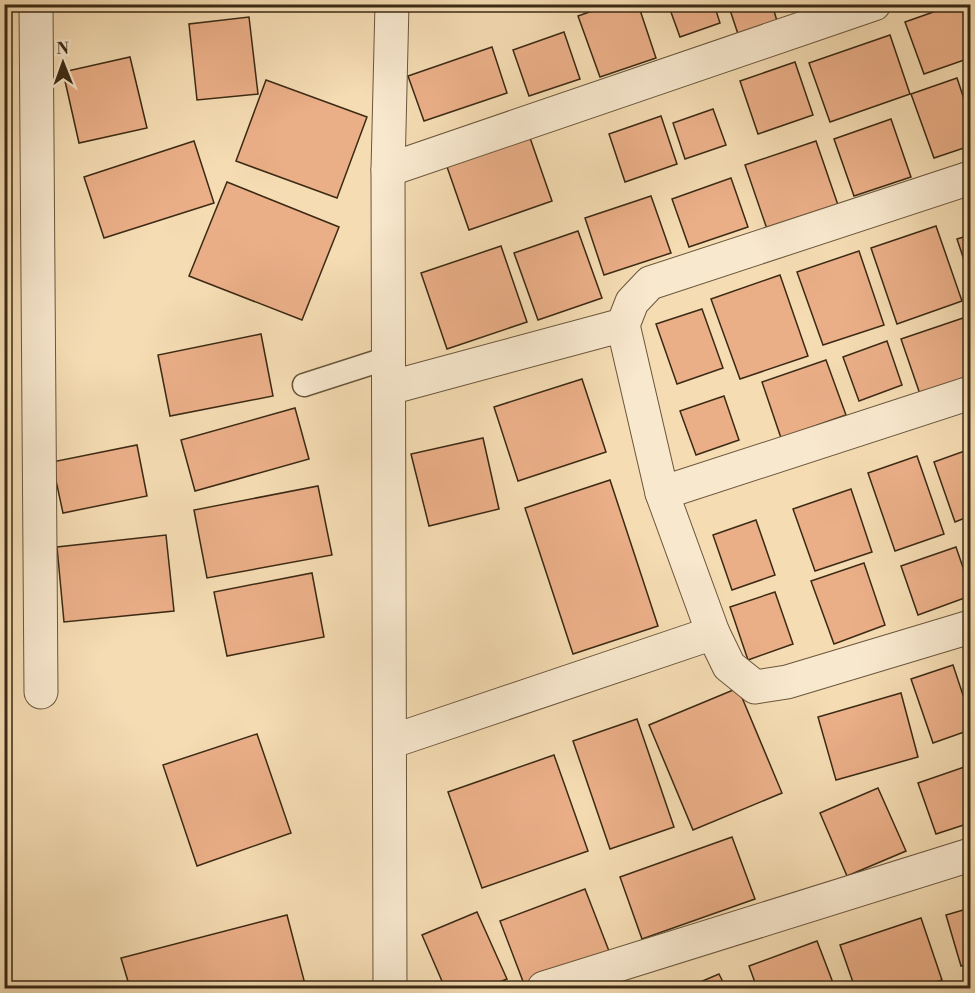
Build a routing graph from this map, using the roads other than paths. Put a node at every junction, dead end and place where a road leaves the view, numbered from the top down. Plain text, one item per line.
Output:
1 (36, 4) edge
2 (392, 4) edge
3 (874, 4) edge
4 (388, 170) junction
5 (970, 178) edge
6 (622, 325) junction
7 (388, 373) junction
8 (304, 385) dead end
9 (970, 393) edge
10 (662, 493) junction
11 (970, 627) edge
12 (714, 633) junction
13 (41, 692) dead end
14 (390, 742) junction
15 (970, 855) edge
16 (390, 988) edge
17 (544, 988) edge

1 - 13 street
2 - 4 street
3 - 4 street
4 - 7 street
5 - 6 street
6 - 7 street
6 - 10 street
7 - 8 lane
7 - 14 street
9 - 10 street
10 - 12 street
11 - 12 street
12 - 14 street
14 - 16 street
15 - 17 street

